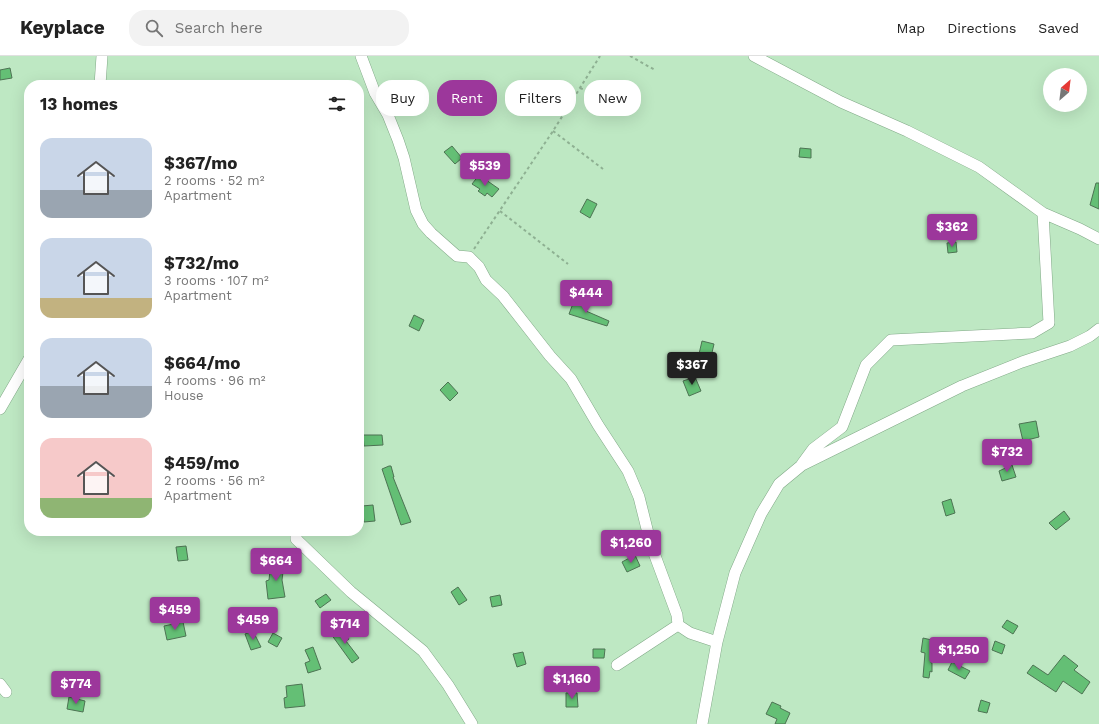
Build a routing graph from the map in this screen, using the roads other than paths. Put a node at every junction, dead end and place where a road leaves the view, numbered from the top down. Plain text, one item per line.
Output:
1 (102, 56) edge
2 (361, 56) edge
3 (754, 56) edge
4 (100, 80) edge
5 (1043, 213) junction
6 (1099, 240) edge
7 (1099, 329) edge
8 (24, 367) edge
9 (0, 408) edge
10 (802, 465) junction
11 (296, 536) edge
12 (678, 625) junction
13 (717, 642) junction
14 (617, 665) dead end
15 (472, 724) edge
16 (702, 724) edge

1 - 4 street
2 - 12 street
3 - 5 street
5 - 6 street
5 - 10 street
7 - 10 street
8 - 9 street
10 - 13 street
11 - 15 street
12 - 13 street
12 - 14 street
13 - 16 street

